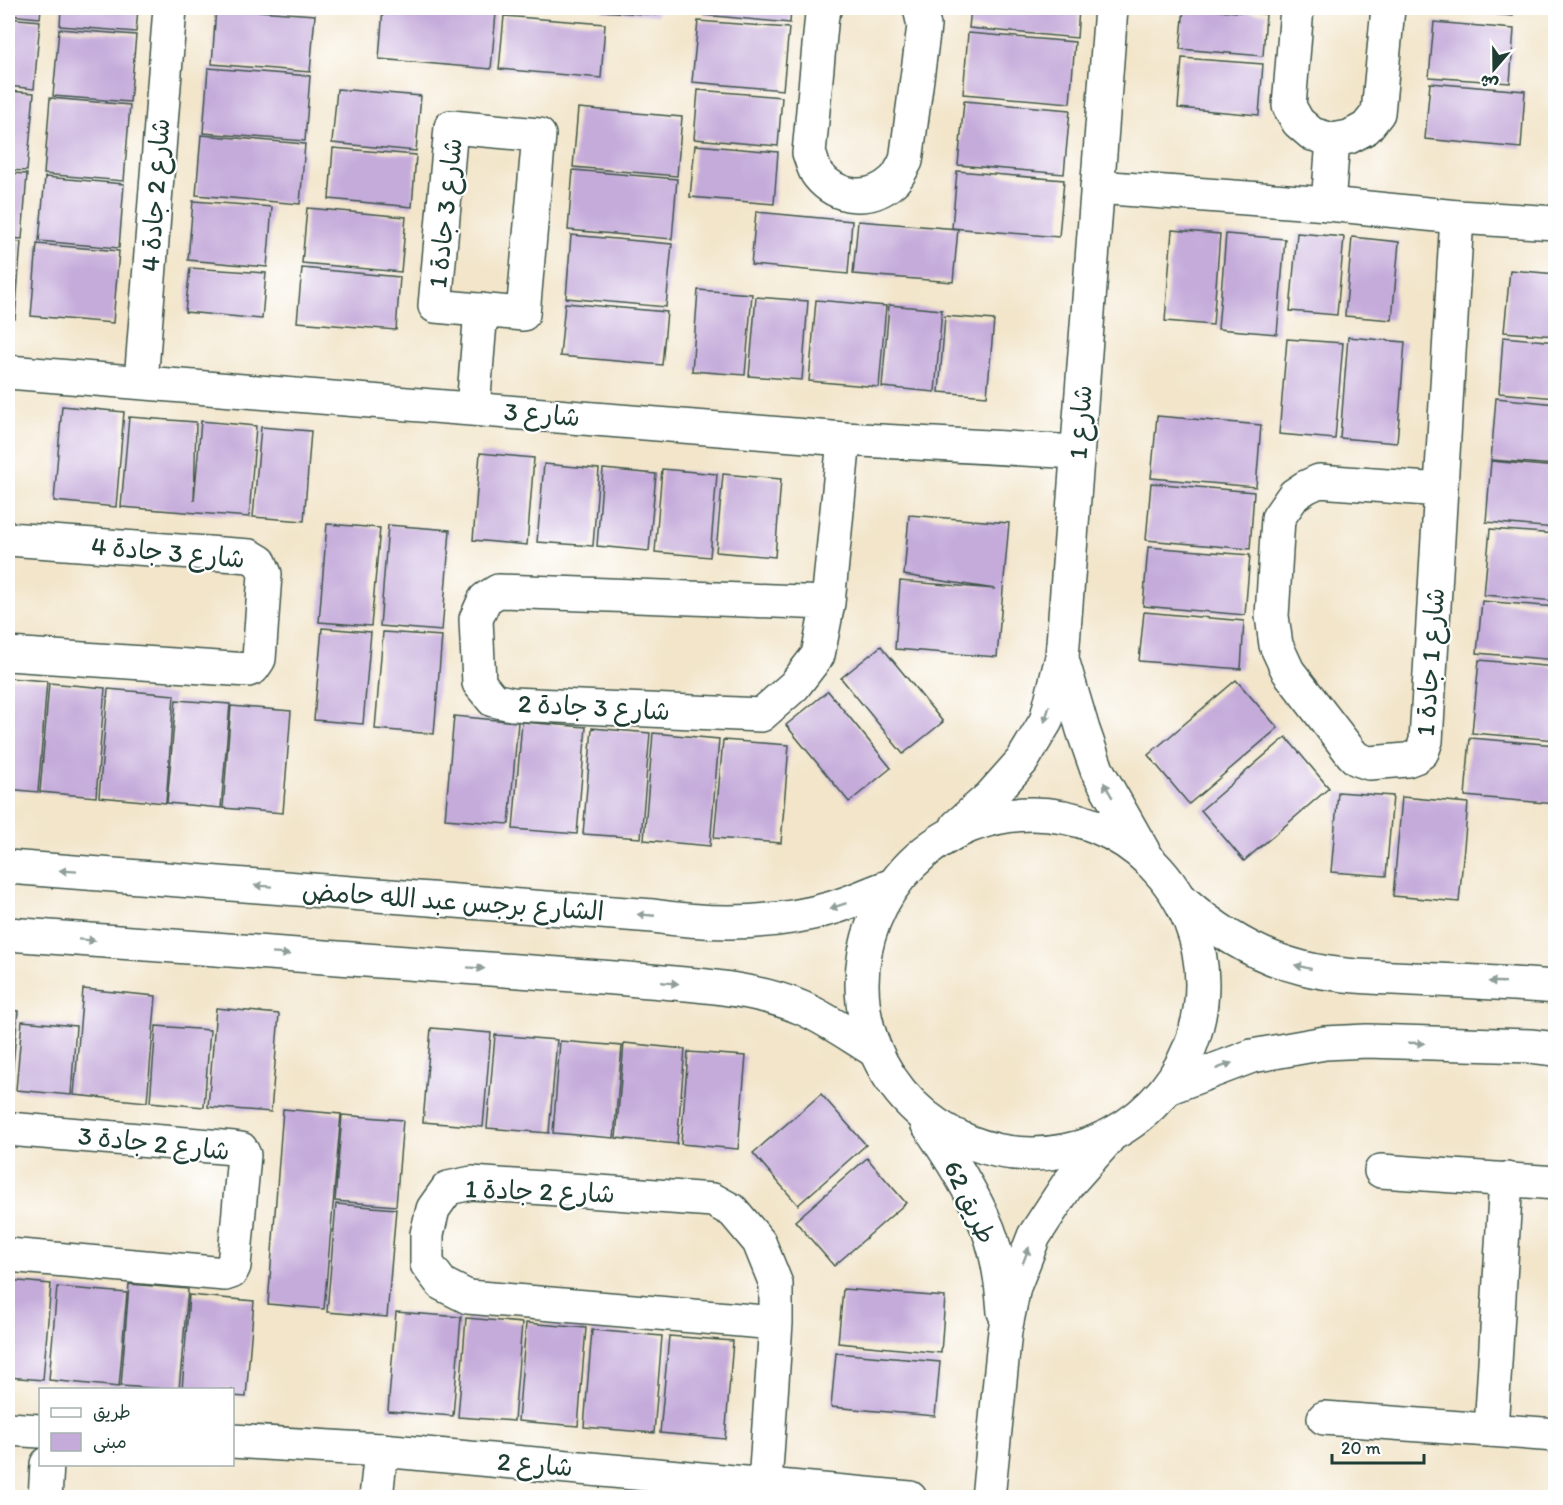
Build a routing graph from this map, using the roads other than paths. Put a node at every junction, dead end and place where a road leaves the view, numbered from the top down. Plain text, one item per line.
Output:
1 (170, 8) edge
2 (825, 8) edge
3 (920, 8) edge
4 (1111, 8) edge
5 (1297, 8) edge
6 (1388, 8) edge
7 (1333, 140) junction
8 (1097, 187) junction
9 (1328, 204) junction
10 (1456, 217) junction
11 (1556, 223) edge
12 (481, 310) junction
13 (8, 372) edge
14 (141, 382) junction
15 (8, 383) edge
16 (473, 408) junction
17 (844, 439) junction
18 (1077, 452) junction
19 (1441, 490) junction
20 (8, 540) edge
21 (828, 603) junction
22 (8, 654) edge
23 (1062, 657) junction
24 (939, 841) junction
25 (1148, 859) junction
26 (8, 867) edge
27 (893, 885) junction
28 (1181, 900) junction
29 (8, 934) edge
30 (1556, 987) edge
31 (874, 1050) junction
32 (1556, 1050) edge
33 (1170, 1088) junction
34 (921, 1114) junction
35 (8, 1129) edge
36 (1108, 1138) junction
37 (1381, 1171) dead end
38 (1506, 1179) junction
39 (1556, 1183) edge
40 (8, 1255) edge
41 (776, 1323) junction
42 (1005, 1331) junction
43 (1324, 1418) dead end
44 (8, 1429) edge
45 (1491, 1430) junction
46 (39, 1431) edge
47 (1556, 1435) edge
48 (234, 1441) edge
49 (381, 1450) junction
50 (47, 1466) edge
51 (765, 1484) junction
52 (45, 1497) edge
53 (376, 1497) edge
54 (910, 1497) edge
55 (988, 1497) edge

1 - 14 street, شارع 2 جادة 4
2 - 3 street
4 - 8 street, شارع 1
5 - 7 street
6 - 7 street
7 - 9 street
8 - 9 street
8 - 18 street, شارع 1
9 - 10 street
10 - 11 street
10 - 19 street, شارع 1 جادة 1
12 - 12 street, شارع 3 جادة 1
12 - 16 street, شارع 3 جادة 1
13 - 14 street, شارع 3
13 - 15 street
14 - 16 street, شارع 3
16 - 17 street, شارع 3
17 - 18 street, شارع 3
17 - 21 street, شارع 3 جادة 2
18 - 23 street, شارع 1
19 - 19 street, شارع 1 جادة 1
20 - 22 street, شارع 3 جادة 4
21 - 21 street, شارع 3 جادة 2
23 -> 24 street, شارع 1
25 -> 23 street, شارع 1
24 - 25 street
24 - 27 street
25 - 28 street
27 -> 26 street, الشارع برجس عبد الله حامض
27 - 31 street
30 -> 28 street
28 - 33 street
29 -> 31 street
31 - 34 street
33 -> 32 street
33 - 36 street
34 - 36 street
34 - 42 street, طريق 62
35 - 40 street, شارع 2 جادة 3
42 -> 36 street, طريق 62
37 - 38 street
38 - 39 street
38 - 45 street
41 - 41 street, شارع 2 جادة 1
41 - 51 street, شارع 2 جادة 1
42 - 55 street, طريق 62
43 - 45 street
44 - 46 street
45 - 47 street
48 - 49 street, شارع 2
49 - 51 street, شارع 2
49 - 53 street
50 - 52 street
51 - 54 street, شارع 2

